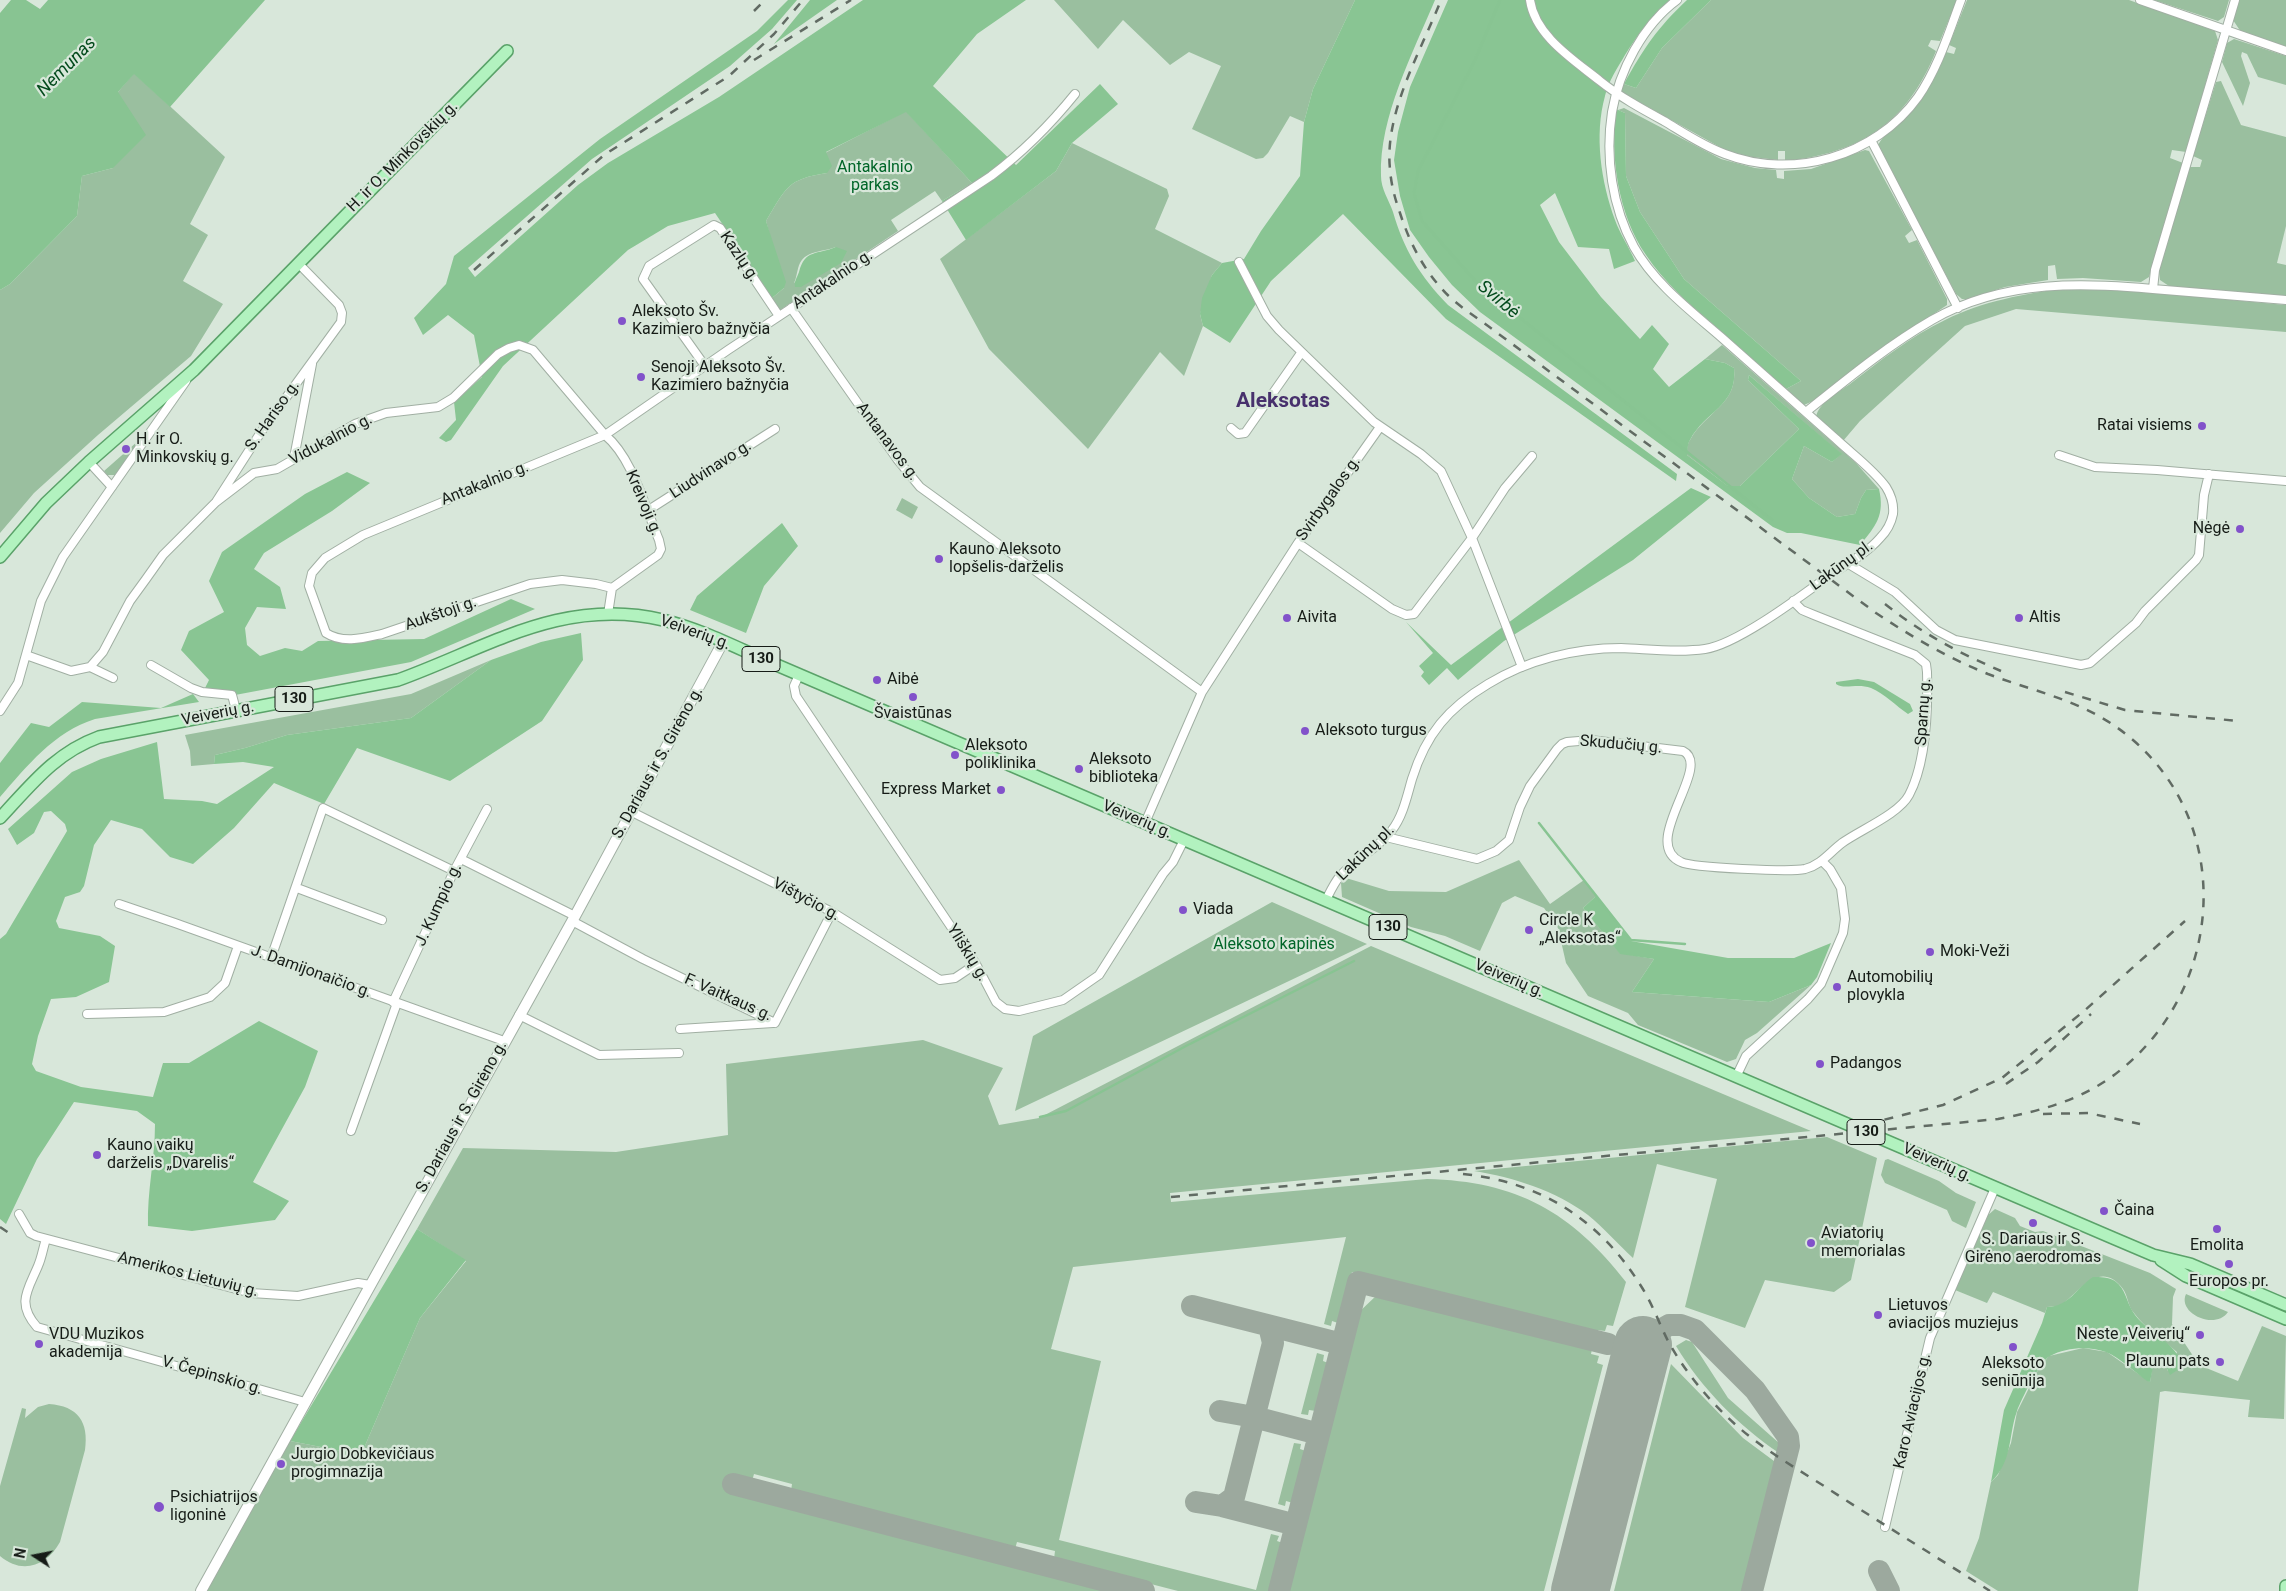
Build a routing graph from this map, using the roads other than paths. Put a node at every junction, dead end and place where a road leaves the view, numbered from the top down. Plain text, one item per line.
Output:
1 (1530, 0) edge
2 (1677, 0) edge
3 (1961, 0) edge
4 (2140, 0) edge
5 (2235, 0) edge
6 (2226, 30) junction
7 (507, 51) dead end
8 (2286, 51) edge
9 (1075, 94) dead end
10 (1615, 94) junction
11 (1871, 140) junction
12 (1239, 262) dead end
13 (298, 263) junction
14 (2153, 288) junction
15 (2286, 300) edge
16 (791, 308) junction
17 (1958, 308) junction
18 (779, 316) junction
19 (1301, 353) junction
20 (313, 360) junction
21 (705, 366) junction
22 (194, 370) junction
23 (1806, 412) junction
24 (1380, 427) junction
25 (1231, 428) dead end
26 (775, 429) dead end
27 (605, 435) junction
28 (2059, 455) dead end
29 (1532, 456) dead end
30 (294, 458) junction
31 (89, 462) junction
32 (2209, 474) junction
33 (2286, 481) edge
34 (112, 487) junction
35 (216, 502) junction
36 (647, 511) junction
37 (1472, 538) junction
38 (1298, 543) junction
39 (0, 557) edge
40 (1848, 563) junction
41 (310, 578) joint
42 (612, 588) junction
43 (1793, 601) junction
44 (608, 614) junction
45 (723, 642) junction
46 (26, 655) junction
47 (151, 665) dead end
48 (90, 667) junction
49 (1522, 667) junction
50 (799, 675) junction
51 (113, 678) dead end
52 (1202, 692) junction
53 (236, 710) junction
54 (0, 711) edge
55 (1683, 751) joint
56 (487, 809) dead end
57 (632, 812) junction
58 (0, 818) edge
59 (1145, 823) junction
60 (1386, 837) junction
61 (1184, 840) junction
62 (461, 859) junction
63 (1822, 861) junction
64 (454, 871) junction
65 (297, 888) junction
66 (1326, 900) junction
67 (118, 904) dead end
68 (832, 912) junction
69 (573, 918) junction
70 (382, 920) dead end
71 (238, 946) junction
72 (271, 958) junction
73 (976, 964) junction
74 (395, 1002) junction
75 (87, 1014) dead end
76 (518, 1015) junction
77 (775, 1023) junction
78 (680, 1029) dead end
79 (504, 1041) junction
80 (679, 1053) dead end
81 (1736, 1077) junction
82 (351, 1131) dead end
83 (1995, 1188) junction
84 (19, 1214) dead end
85 (46, 1239) junction
86 (2153, 1255) junction
87 (370, 1284) junction
88 (2286, 1305) edge
89 (2286, 1318) edge
90 (305, 1402) junction
91 (1885, 1527) dead end
92 (2286, 1586) edge
93 (201, 1591) edge
94 (2286, 1591) edge

1 - 10 street
2 - 10 street, Lakūnų pl.
3 - 11 street
4 - 6 street
5 - 6 street
6 - 8 street
6 - 14 street
7 - 13 main road, H. ir O. Minkovskių g.
9 - 16 street, Antakalnio g.
10 - 11 street
10 - 23 street, Lakūnų pl.
11 - 17 street
12 - 19 street
13 - 20 street, S. Hariso g.
13 - 22 main road, H. ir O. Minkovskių g.
14 - 15 street
14 - 17 street
16 - 18 street, Antakalnio g.
16 - 52 street, Antanavos g.
17 - 23 street
18 - 21 street, Antakalnio g.
18 - 21 street, Kazlų g.
19 - 24 street
19 - 25 street
20 - 30 street
20 - 35 street, S. Hariso g.
21 - 27 street, Antakalnio g.
22 - 31 main road, H. ir O. Minkovskių g.
22 - 34 street, H. ir O. Minkovskių g.
23 - 40 street, Lakūnų pl.
24 - 37 street
24 - 38 street, Svirbygalos g.
26 - 36 street, Liudvinavo g.
27 - 30 street, Vidukalnio g.
27 - 36 street, Kreivoji g.
27 - 41 street, Antakalnio g.
28 - 32 street
29 - 37 street
30 - 35 street, Vidukalnio g.
31 - 34 street
31 - 39 main road, H. ir O. Minkovskių g.
32 - 33 street
32 - 40 street
34 - 46 street, H. ir O. Minkovskių g.
35 - 48 street, S. Hariso g.
36 - 42 street, Kreivoji g.
37 - 38 street
37 - 49 street
38 - 52 street, Svirbygalos g.
40 - 43 street, Lakūnų pl.
41 - 42 street, Aukštoji g.
42 - 44 street
43 - 49 street, Lakūnų pl.
43 - 63 street, Sparnų g.
44 - 45 main road, Veiverių g. / 130
44 - 53 main road, Veiverių g. / 130
45 - 50 main road, Veiverių g. / 130
45 - 57 street, S. Dariaus ir S. Girėno g.
46 - 48 street
46 - 54 street, H. ir O. Minkovskių g.
47 - 53 street
48 - 51 street
49 - 60 street, Lakūnų pl.
50 - 59 main road, Veiverių g. / 130
50 - 73 street, Yliškių g.
52 - 59 street, Svirbygalos g.
53 - 58 main road, Veiverių g. / 130
55 - 60 street, Skudučių g.
55 - 63 street, Sparnų g.
56 - 62 street, J. Kumpio g.
57 - 68 street, Vištyčio g.
57 - 69 street, S. Dariaus ir S. Girėno g.
59 - 61 main road, Veiverių g. / 130
60 - 66 street, Lakūnų pl.
61 - 66 main road, Veiverių g. / 130
61 - 73 street, Yliškių g.
62 - 64 street, J. Kumpio g.
62 - 69 street, F. Vaitkaus g.
63 - 81 street
64 - 65 street
64 - 74 street, J. Kumpio g.
65 - 70 street
65 - 72 street
66 - 81 main road, Veiverių g. / 130
67 - 71 street, J. Damijonaičio g.
68 - 73 street, Vištyčio g.
68 - 77 street, F. Vaitkaus g.
69 - 76 street, S. Dariaus ir S. Girėno g.
69 - 77 street, F. Vaitkaus g.
71 - 72 street, J. Damijonaičio g.
71 - 75 street
72 - 74 street, J. Damijonaičio g.
74 - 79 street, J. Damijonaičio g.
74 - 82 street, J. Kumpio g.
76 - 79 street, S. Dariaus ir S. Girėno g.
76 - 80 street
77 - 78 street
79 - 87 street, S. Dariaus ir S. Girėno g.
81 - 83 main road, Veiverių g. / 130
83 - 86 main road, Veiverių g. / 130
83 - 91 street, Karo Aviacijos g.
84 - 85 street, Amerikos Lietuvių g.
85 - 87 street, Amerikos Lietuvių g.
85 - 90 street, V. Čepinskio g.
86 - 88 main road, Veiverių g. / 130
86 - 89 main road, Veiverių g. / 130
87 - 90 street, S. Dariaus ir S. Girėno g.
90 - 93 street, S. Dariaus ir S. Girėno g.
92 - 94 main road

